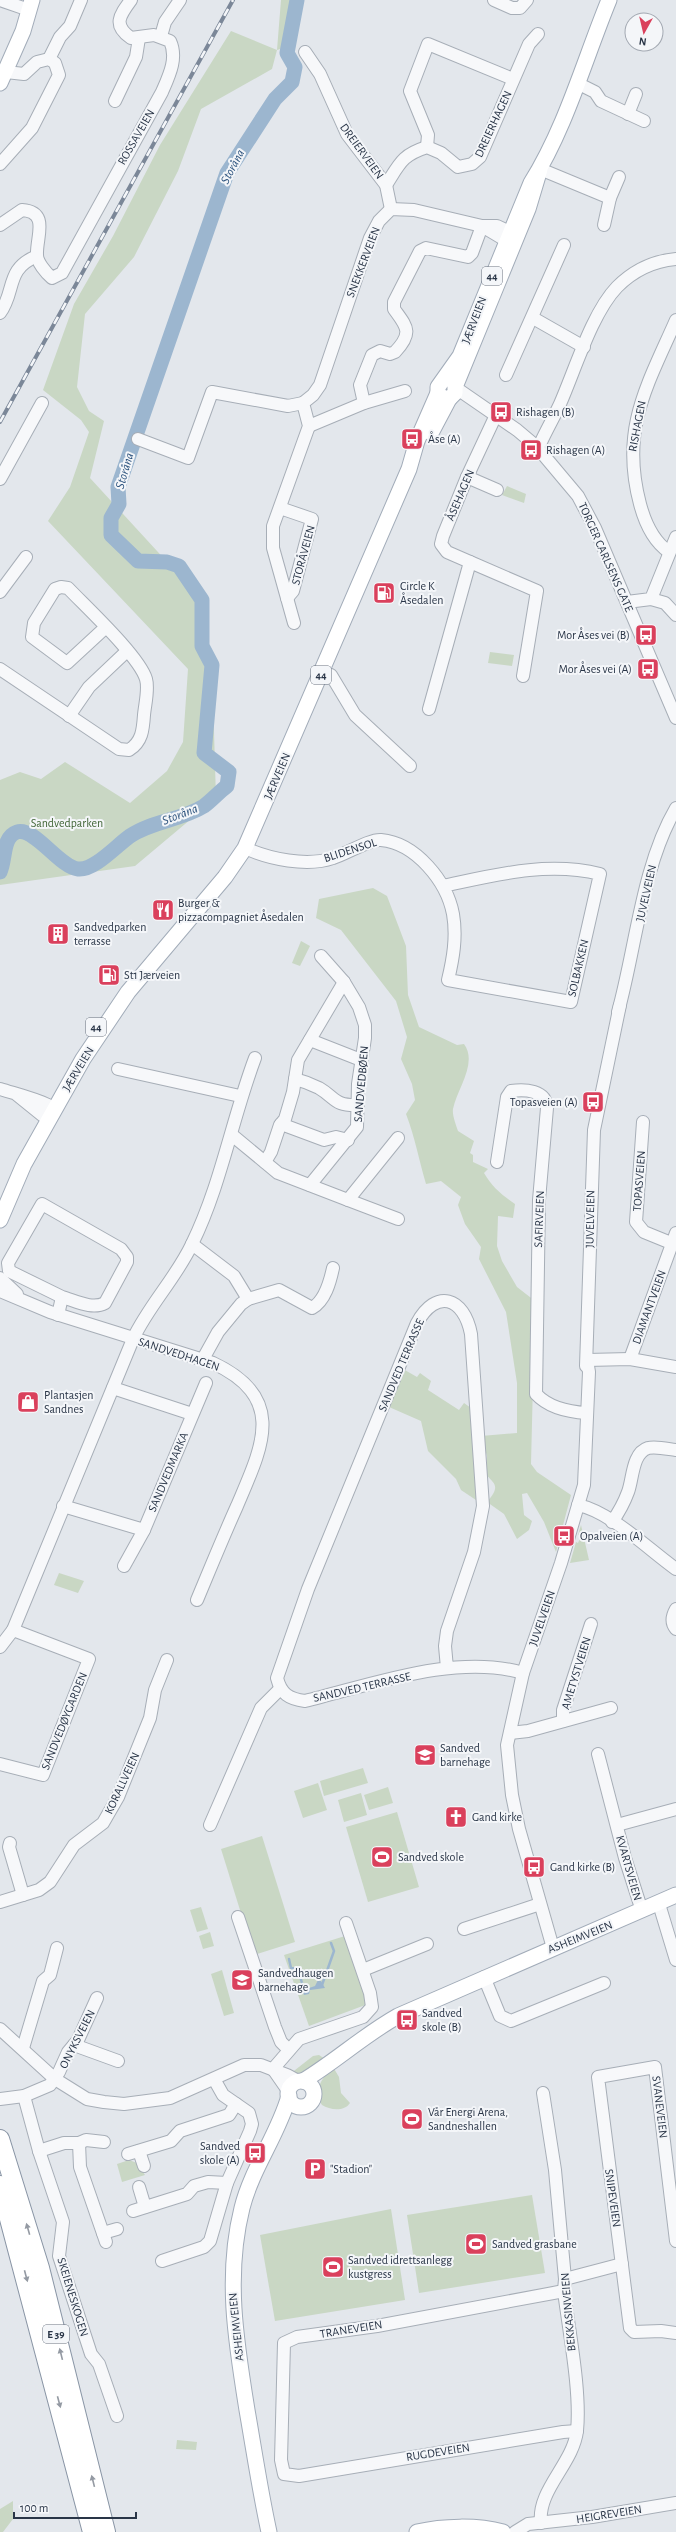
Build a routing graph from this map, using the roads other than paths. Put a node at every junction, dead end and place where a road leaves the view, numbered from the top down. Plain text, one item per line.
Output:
1 (0, 0) edge
2 (81, 0) edge
3 (131, 0) edge
4 (180, 0) edge
5 (494, 0) edge
6 (528, 0) edge
7 (609, 0) edge
8 (614, 0) edge
9 (30, 5) edge
10 (538, 34) dead end
11 (161, 36) junction
12 (139, 38) junction
13 (305, 52) dead end
14 (49, 59) junction
15 (586, 63) junction
16 (3, 77) edge
17 (513, 79) junction
18 (577, 83) junction
19 (636, 94) dead end
20 (115, 101) dead end
21 (628, 114) junction
22 (644, 121) dead end
23 (427, 147) junction
24 (0, 164) edge
25 (540, 169) junction
26 (619, 177) dead end
27 (386, 185) junction
28 (610, 198) junction
29 (391, 209) junction
30 (604, 224) dead end
31 (0, 225) edge
32 (482, 226) junction
33 (511, 238) junction
34 (564, 245) dead end
35 (37, 256) junction
36 (676, 259) edge
37 (0, 314) edge
38 (533, 318) junction
39 (676, 320) edge
40 (584, 347) junction
41 (506, 375) dead end
42 (405, 391) dead end
43 (449, 391) junction
44 (42, 403) dead end
45 (303, 403) junction
46 (364, 403) junction
47 (496, 415) junction
48 (309, 426) junction
49 (138, 439) dead end
50 (536, 446) junction
51 (467, 477) junction
52 (0, 478) edge
53 (497, 490) dead end
54 (280, 508) junction
55 (676, 537) edge
56 (670, 552) junction
57 (26, 557) dead end
58 (470, 562) junction
59 (1, 589) edge
60 (287, 598) junction
61 (651, 599) junction
62 (627, 602) junction
63 (676, 615) edge
64 (294, 623) dead end
65 (106, 627) junction
66 (127, 651) junction
67 (0, 669) edge
68 (323, 672) junction
69 (524, 676) dead end
70 (429, 709) dead end
71 (69, 716) junction
72 (676, 718) edge
73 (410, 766) dead end
74 (676, 808) edge
75 (245, 848) junction
76 (408, 850) joint
77 (442, 886) junction
78 (321, 956) dead end
79 (344, 982) junction
80 (310, 1040) junction
81 (254, 1058) dead end
82 (361, 1060) junction
83 (118, 1070) dead end
84 (295, 1079) junction
85 (0, 1089) edge
86 (240, 1096) junction
87 (358, 1105) junction
88 (47, 1112) junction
89 (643, 1122) dead end
90 (281, 1124) junction
91 (232, 1135) junction
92 (398, 1138) dead end
93 (348, 1140) junction
94 (265, 1162) junction
95 (497, 1162) dead end
96 (310, 1185) junction
97 (348, 1200) junction
98 (0, 1201) edge
99 (398, 1219) dead end
100 (0, 1220) edge
101 (673, 1238) edge
102 (192, 1244) junction
103 (333, 1268) dead end
104 (0, 1278) edge
105 (0, 1291) edge
106 (62, 1297) junction
107 (248, 1299) junction
108 (24, 1300) junction
109 (58, 1315) junction
110 (133, 1339) junction
111 (203, 1359) junction
112 (630, 1359) junction
113 (587, 1360) junction
114 (676, 1367) edge
115 (206, 1383) dead end
116 (113, 1388) junction
117 (587, 1413) junction
118 (192, 1414) junction
119 (676, 1450) edge
120 (578, 1505) junction
121 (63, 1506) junction
122 (612, 1522) junction
123 (144, 1530) junction
124 (124, 1566) dead end
125 (676, 1570) edge
126 (197, 1600) dead end
127 (676, 1609) edge
128 (591, 1624) dead end
129 (676, 1629) edge
130 (13, 1630) junction
131 (0, 1646) edge
132 (167, 1660) dead end
133 (447, 1668) junction
134 (523, 1673) junction
135 (280, 1689) junction
136 (611, 1708) dead end
137 (563, 1721) junction
138 (510, 1733) junction
139 (598, 1754) dead end
140 (0, 1764) edge
141 (676, 1809) edge
142 (210, 1825) dead end
143 (617, 1825) junction
144 (10, 1843) dead end
145 (23, 1895) junction
146 (676, 1895) edge
147 (0, 1902) edge
148 (540, 1904) junction
149 (659, 1904) junction
150 (642, 1912) junction
151 (238, 1917) dead end
152 (346, 1923) dead end
153 (464, 1929) dead end
154 (427, 1944) dead end
155 (57, 1948) dead end
156 (553, 1948) junction
157 (676, 1960) edge
158 (363, 1970) junction
159 (484, 1977) junction
160 (604, 1983) dead end
161 (97, 1998) dead end
162 (0, 2029) edge
163 (74, 2045) junction
164 (23, 2048) junction
165 (288, 2049) junction
166 (118, 2061) dead end
167 (655, 2067) joint
168 (273, 2069) junction
169 (55, 2079) junction
170 (214, 2079) junction
171 (299, 2091) junction
172 (543, 2093) dead end
173 (19, 2097) junction
174 (0, 2099) edge
175 (236, 2104) junction
176 (0, 2139) edge
177 (104, 2142) dead end
178 (79, 2143) junction
179 (39, 2151) junction
180 (144, 2166) dead end
181 (227, 2183) junction
182 (0, 2185) edge
183 (138, 2187) dead end
184 (117, 2229) dead end
185 (676, 2242) edge
186 (162, 2261) dead end
187 (622, 2264) junction
188 (565, 2279) junction
189 (564, 2292) junction
190 (676, 2333) edge
191 (117, 2416) dead end
192 (577, 2431) junction
193 (299, 2476) joint
194 (676, 2503) edge
195 (541, 2523) junction
196 (476, 2530) edge
197 (92, 2532) edge
198 (106, 2532) edge
199 (269, 2532) edge
200 (417, 2532) edge
201 (502, 2532) edge
202 (515, 2532) edge
203 (532, 2532) edge

1 - 9 street
2 - 14 street
3 - 12 street
4 - 11 street
5 - 6 street
7 - 15 main road, JÆRVEIEN / 44
8 - 15 main road, JÆRVEIEN / 44
9 - 16 main road
10 - 17 street, DREIERHAGEN
11 - 12 street
11 - 35 street, ROSSAVEIEN
12 - 20 street
13 - 27 street, DREIERVEIEN
14 - 16 street
14 - 24 street
15 - 18 main road, JÆRVEIEN / 44
17 - 23 street, DREIERHAGEN
17 - 23 street, DREIERHAGEN
18 - 21 street
18 - 25 main road, JÆRVEIEN / 44
19 - 21 street
21 - 22 street
23 - 27 street
25 - 28 street
25 - 33 main road, JÆRVEIEN / 44
26 - 28 street
27 - 29 street, DREIERVEIEN
28 - 30 street
29 - 32 street
29 - 45 street, SNEKKERVEIEN
31 - 35 street
32 - 33 street
32 - 46 street
33 - 43 main road, JÆRVEIEN / 44
34 - 38 street
35 - 37 street
36 - 40 street
38 - 40 street
38 - 41 street
39 - 56 street, RISHAGEN
40 - 50 street
42 - 46 street
43 - 47 street, TORGER CARLSENS GATE
43 - 68 main road, JÆRVEIEN / 44
44 - 52 street
45 - 48 street
45 - 49 street
46 - 48 street
47 - 50 street, TORGER CARLSENS GATE
47 - 51 street, ÅSEHAGEN
48 - 54 street
50 - 62 street, TORGER CARLSENS GATE
51 - 53 street
51 - 58 street, ÅSEHAGEN
54 - 60 street
54 - 60 street, STORÅVEIEN
55 - 56 street
56 - 61 street
57 - 59 street
58 - 69 street, ÅSEHAGEN
58 - 70 street
60 - 64 street
61 - 62 street
61 - 63 street
62 - 72 street, TORGER CARLSENS GATE
65 - 65 street
65 - 66 street
66 - 71 street
66 - 71 street
67 - 71 street
68 - 73 street
68 - 75 main road, JÆRVEIEN / 44
74 - 113 street, JUVELVEIEN
75 - 76 street, BLIDENSOL
75 - 88 main road, JÆRVEIEN / 44
76 - 77 street, SOLBAKKEN
77 - 77 street, SOLBAKKEN
78 - 79 street, SANDVEDBØEN
79 - 80 street
79 - 82 street, SANDVEDBØEN
80 - 82 street
80 - 84 street
81 - 86 street
82 - 87 street, SANDVEDBØEN
83 - 86 street
84 - 87 street
84 - 90 street
85 - 88 street
86 - 91 street
87 - 93 street, SANDVEDBØEN
88 - 98 main road, JÆRVEIEN / 44
88 - 100 main road, JÆRVEIEN / 44
89 - 101 street, TOPASVEIEN
90 - 93 street
90 - 94 street
91 - 94 street
91 - 102 street
92 - 97 street
93 - 96 street, SANDVEDBØEN
94 - 96 street
95 - 117 street, SAFIRVEIEN
96 - 97 street
97 - 99 street
101 - 112 street, DIAMANTVEIEN
102 - 107 street
102 - 110 street
103 - 107 street
104 - 108 street, SANDVEDHAGEN
105 - 108 street, SANDVEDHAGEN
106 - 106 street
106 - 109 street
107 - 111 street
108 - 109 street, SANDVEDHAGEN
109 - 110 street, SANDVEDHAGEN
110 - 111 street, SANDVEDHAGEN
110 - 116 street
111 - 126 street, SANDVEDHAGEN
112 - 113 street, DIAMANTVEIEN
112 - 114 street, DIAMANTVEIEN
113 - 117 street, JUVELVEIEN
115 - 118 street, SANDVEDMARKA
116 - 118 street
116 - 121 street
117 - 120 street, JUVELVEIEN
118 - 123 street, SANDVEDMARKA
119 - 122 street
120 - 122 street
120 - 134 street, JUVELVEIEN
121 - 123 street
121 - 130 street
122 - 125 street
123 - 124 street, SANDVEDMARKA
127 - 129 street
128 - 137 street, AMETYSTVEIEN
130 - 131 street
130 - 140 street, SANDVEDØYGARDEN
132 - 145 street, KORALLVEIEN
133 - 134 street, SANDVED TERRASSE
133 - 135 street, SANDVED TERRASSE
133 - 135 street, SANDVED TERRASSE
134 - 138 street, JUVELVEIEN
135 - 142 street
136 - 137 street, AMETYSTVEIEN
137 - 138 street, AMETYSTVEIEN
138 - 148 street, JUVELVEIEN
139 - 143 street, KVARTSVEIEN
141 - 143 street, KVARTSVEIEN
143 - 150 street, KVARTSVEIEN
144 - 145 street
145 - 147 street, KORALLVEIEN
146 - 149 main road, ASHEIMVEIEN
148 - 153 street
148 - 156 street, JUVELVEIEN
149 - 150 main road, ASHEIMVEIEN
149 - 157 street
150 - 156 main road, ASHEIMVEIEN
151 - 165 street
152 - 158 street
154 - 158 street
155 - 164 street
156 - 159 main road, ASHEIMVEIEN
158 - 165 street
159 - 160 street
159 - 171 main road, ASHEIMVEIEN
161 - 163 street, ONYKSVEIEN
162 - 164 street
163 - 166 street
163 - 169 street, ONYKSVEIEN
164 - 169 street
165 - 168 street
167 - 185 street, SVANEVEIEN
167 - 187 street, SNIPEVEIEN
168 - 170 street
168 - 171 street
169 - 170 street
169 - 173 street
170 - 175 street
171 - 199 main road, ASHEIMVEIEN
172 - 188 street, BEKKASINVEIEN
173 - 174 street
173 - 179 street, SKEIENESKOGEN
175 - 180 street
175 - 181 street
198 -> 176 highway, E 39
177 - 178 street
178 - 179 street
178 - 184 street
179 - 191 street, SKEIENESKOGEN
181 - 183 street
181 - 186 street
182 -> 197 highway, E 39
187 - 188 street
187 - 190 street, SNIPEVEIEN
188 - 189 street, BEKKASINVEIEN
189 - 192 street, BEKKASINVEIEN
189 - 193 street, TRANEVEIEN
192 - 193 street, RUGDEVEIEN
192 - 195 street, BEKKASINVEIEN
194 - 195 street, HEIGREVEIEN
195 - 202 street, HEIGREVEIEN
195 - 203 street
196 - 200 main road
196 - 201 main road

